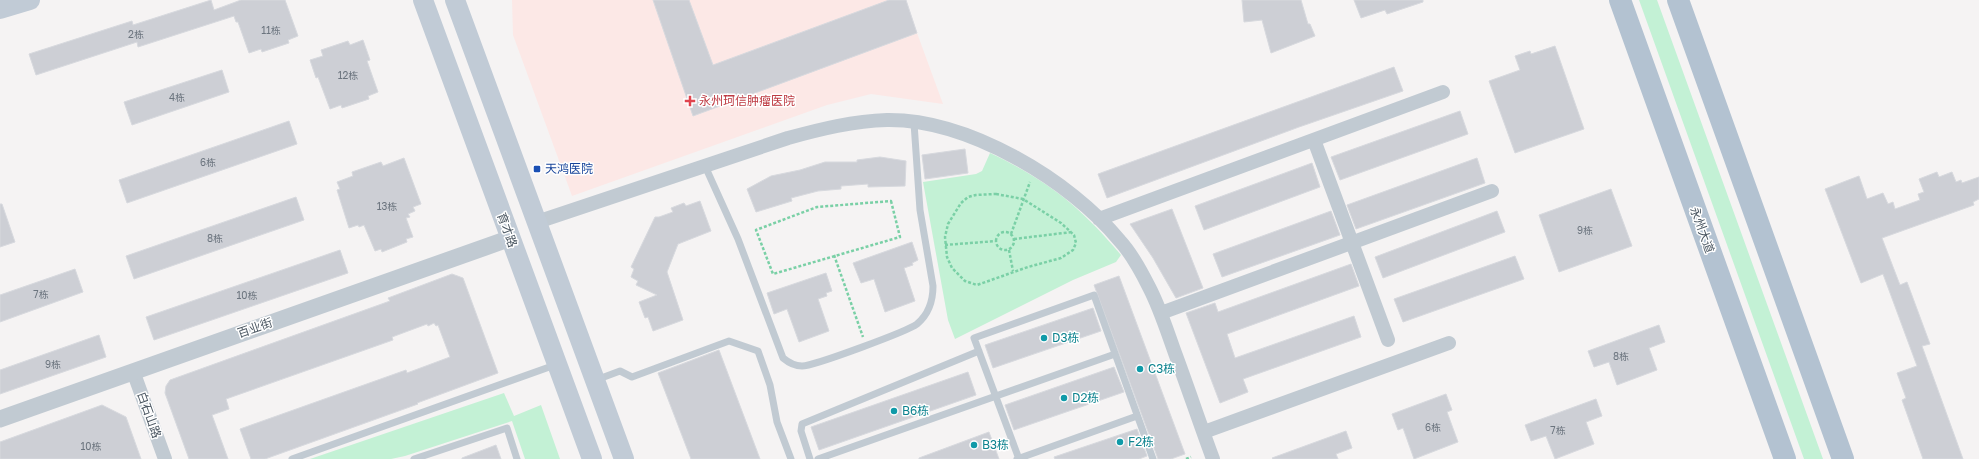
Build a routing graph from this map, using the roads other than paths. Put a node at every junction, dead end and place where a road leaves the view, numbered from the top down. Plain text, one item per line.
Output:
1 (30, 0) edge
2 (423, 0) edge
3 (455, 0) edge
4 (1620, 0) edge
5 (1678, 0) edge
6 (0, 10) edge
7 (1443, 92) dead end
8 (914, 122) junction
9 (1314, 140) junction
10 (705, 166) junction
11 (1492, 191) dead end
12 (1099, 219) junction
13 (537, 222) junction
14 (511, 238) junction
15 (1352, 242) junction
16 (1161, 313) junction
17 (1388, 340) dead end
18 (1449, 343) dead end
19 (979, 351) junction
20 (1115, 354) junction
21 (557, 365) junction
22 (133, 371) junction
23 (595, 381) junction
24 (995, 396) junction
25 (1137, 416) junction
26 (0, 419) edge
27 (1204, 432) junction
28 (165, 459) edge
29 (292, 459) edge
30 (414, 459) edge
31 (517, 459) edge
32 (592, 459) edge
33 (624, 459) edge
34 (791, 459) edge
35 (810, 459) edge
36 (818, 459) edge
37 (1018, 459) edge
38 (1153, 459) edge
39 (1213, 459) edge
40 (1785, 459) edge
41 (1843, 459) edge

1 - 6 main road
2 - 14 main road, 育才路
3 - 13 main road
4 - 40 main road, 永州大道
5 - 41 main road
7 - 9 street
8 - 10 street
8 - 10 lane
8 - 12 street
9 - 12 street
9 - 15 street
10 - 13 street
11 - 15 street
12 - 16 street
13 - 23 main road
14 - 21 main road, 育才路
14 - 22 street, 百业街
15 - 16 street
15 - 17 street
16 - 27 street
18 - 27 street
19 - 20 lane
19 - 24 lane
19 - 35 lane
20 - 24 lane
20 - 25 lane
21 - 29 lane
21 - 32 main road, 育才路
22 - 26 street, 百业街
22 - 28 street, 白石山路
23 - 33 main road
23 - 34 lane
24 - 36 lane
24 - 37 lane
25 - 37 lane
25 - 38 lane
27 - 39 street
30 - 31 lane

